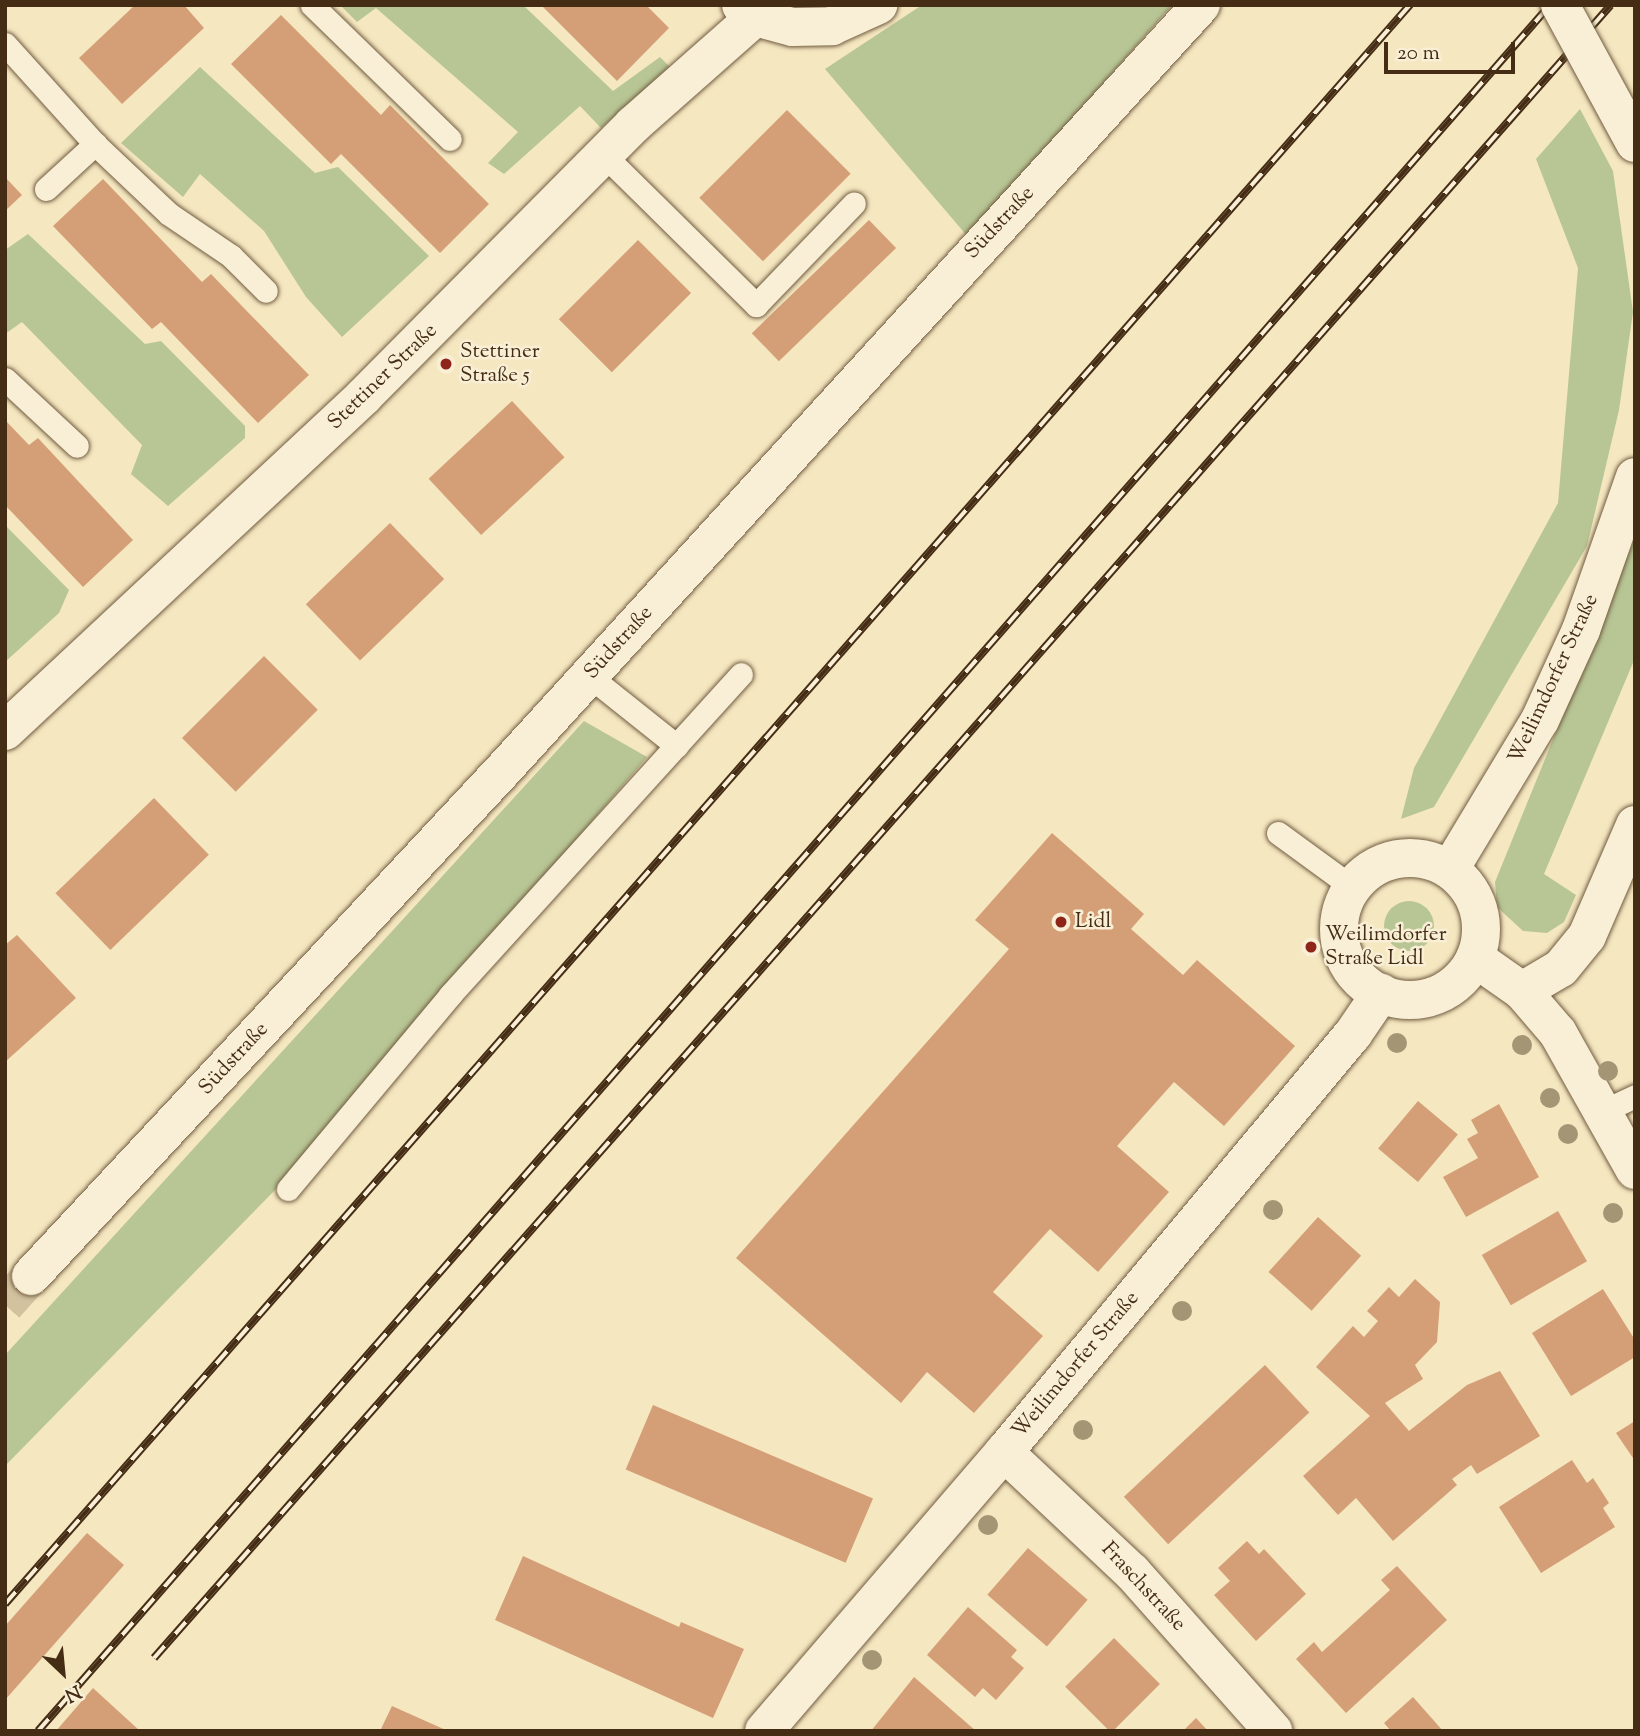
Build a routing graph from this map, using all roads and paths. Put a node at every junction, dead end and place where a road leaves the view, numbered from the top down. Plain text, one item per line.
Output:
1 (312, 5) edge
2 (878, 5) edge
3 (1201, 5) edge
4 (1560, 5) edge
5 (748, 11) edge
6 (5, 44) edge
7 (450, 139) dead end
8 (1635, 143) edge
9 (95, 144) junction
10 (604, 155) junction
11 (46, 189) dead end
12 (854, 204) dead end
13 (266, 291) dead end
14 (5, 379) edge
15 (77, 446) dead end
16 (1635, 477) edge
17 (741, 674) dead end
18 (589, 676) junction
19 (5, 731) edge
20 (677, 746) junction
21 (1635, 825) edge
22 (1278, 833) dead end
23 (1450, 869) junction
24 (1352, 887) junction
25 (1475, 958) junction
26 (1522, 991) junction
27 (1381, 993) junction
28 (1635, 1096) edge
29 (1601, 1112) junction
30 (1635, 1170) edge
31 (288, 1189) dead end
32 (31, 1276) tunnel mouth
33 (1004, 1452) junction
34 (764, 1731) edge
35 (1273, 1731) edge

1 - 7 lane
2 - 5 street
3 - 18 street, Südstraße
4 - 8 street, bridge
5 - 10 street, Stettiner Straße
6 - 9 lane
9 - 11 lane
9 - 13 lane
10 - 12 lane
10 - 19 street, Stettiner Straße
14 - 15 lane
16 - 23 street, Weilimdorfer Straße
17 - 20 lane
18 - 20 lane
18 - 32 street, Südstraße
20 - 31 lane
21 - 26 street
22 - 24 lane
23 - 24 street
23 - 25 street
24 - 27 street
25 - 26 street
25 - 27 street
26 - 29 street
27 - 33 street, Weilimdorfer Straße
28 - 29 lane
29 - 30 street
33 - 34 street, Weilimdorfer Straße
33 - 35 street, Fraschstraße

